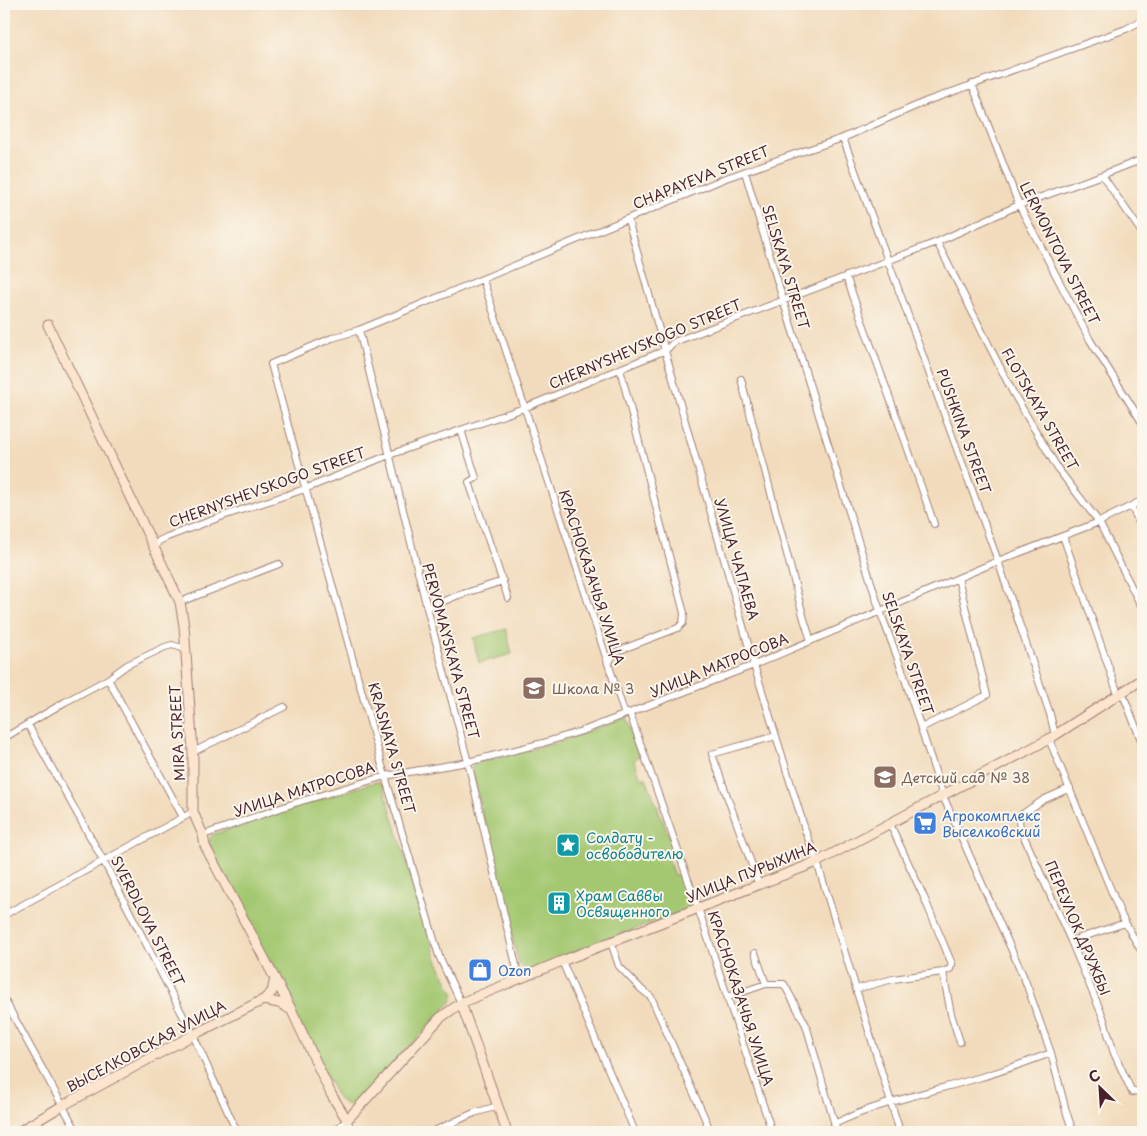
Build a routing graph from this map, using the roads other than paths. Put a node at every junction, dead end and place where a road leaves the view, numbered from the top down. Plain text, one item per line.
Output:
1 (1143, 20) edge
2 (972, 84) junction
3 (843, 138) junction
4 (1143, 158) edge
5 (745, 172) junction
6 (1102, 175) junction
7 (1019, 205) junction
8 (628, 220) junction
9 (1143, 234) edge
10 (937, 242) junction
11 (888, 259) junction
12 (846, 276) junction
13 (482, 280) junction
14 (782, 300) junction
15 (48, 325) dead end
16 (358, 330) junction
17 (666, 350) junction
18 (271, 364) joint
19 (620, 369) junction
20 (741, 379) dead end
21 (524, 408) junction
22 (1143, 424) edge
23 (461, 430) junction
24 (389, 454) junction
25 (305, 489) junction
26 (1143, 500) edge
27 (1131, 506) junction
28 (1099, 522) junction
29 (934, 524) dead end
30 (1143, 530) edge
31 (1063, 536) junction
32 (154, 547) junction
33 (998, 562) junction
34 (279, 564) dead end
35 (958, 578) junction
36 (503, 581) junction
37 (508, 598) dead end
38 (180, 602) junction
39 (427, 608) junction
40 (1143, 610) edge
41 (880, 611) junction
42 (811, 641) junction
43 (186, 649) junction
44 (608, 664) junction
45 (754, 665) junction
46 (108, 679) junction
47 (1143, 679) edge
48 (1120, 693) junction
49 (284, 707) dead end
50 (630, 714) junction
51 (28, 725) junction
52 (921, 728) junction
53 (776, 736) junction
54 (1052, 737) junction
55 (4, 738) edge
56 (1143, 745) edge
57 (193, 752) junction
58 (468, 762) junction
59 (384, 776) junction
60 (1070, 788) junction
61 (942, 796) junction
62 (194, 812) junction
63 (183, 818) junction
64 (890, 824) junction
65 (203, 835) junction
66 (103, 860) junction
67 (817, 862) junction
68 (759, 885) junction
69 (698, 908) junction
70 (4, 915) edge
71 (1125, 923) junction
72 (1071, 941) junction
73 (611, 942) junction
74 (755, 953) dead end
75 (1143, 954) edge
76 (562, 961) junction
77 (944, 972) junction
78 (275, 978) junction
79 (519, 978) junction
80 (766, 984) junction
81 (856, 989) junction
82 (728, 997) junction
83 (4, 1000) edge
84 (264, 1000) junction
85 (461, 1003) junction
86 (290, 1009) junction
87 (193, 1035) junction
88 (960, 1042) dead end
89 (1051, 1053) junction
90 (1143, 1090) edge
91 (890, 1102) junction
92 (62, 1106) junction
93 (498, 1106) junction
94 (347, 1120) junction
95 (834, 1124) junction
96 (18, 1132) edge
97 (77, 1132) edge
98 (237, 1132) edge
99 (334, 1132) edge
100 (352, 1132) edge
101 (432, 1132) edge
102 (508, 1132) edge
103 (635, 1132) edge
104 (711, 1132) edge
105 (772, 1132) edge
106 (837, 1132) edge
107 (900, 1132) edge
108 (1073, 1132) edge

1 - 2 street, CHAPAYEVA STREET
2 - 3 street, CHAPAYEVA STREET
2 - 7 street, LERMONTOVA STREET
3 - 5 street, CHAPAYEVA STREET
3 - 11 street, PUSHKINA STREET
4 - 6 street, CHERNYSHEVSKOGO STREET
5 - 8 street, CHAPAYEVA STREET
5 - 14 street, SELSKAYA STREET
6 - 7 street, CHERNYSHEVSKOGO STREET
6 - 9 street
7 - 10 street, CHERNYSHEVSKOGO STREET
7 - 22 street, LERMONTOVA STREET
8 - 13 street, CHAPAYEVA STREET
8 - 17 street, УЛИЦА ЧАПАЕВА
10 - 11 street, CHERNYSHEVSKOGO STREET
10 - 28 street, FLOTSKAYA STREET
11 - 12 street, CHERNYSHEVSKOGO STREET
11 - 33 street, PUSHKINA STREET
12 - 14 street, CHERNYSHEVSKOGO STREET
12 - 29 street
13 - 16 street, CHAPAYEVA STREET
13 - 21 street, КРАСНОКАЗАЧЬЯ УЛИЦА
14 - 17 street, CHERNYSHEVSKOGO STREET
14 - 41 street, SELSKAYA STREET
15 - 32 street, MIRA STREET
16 - 18 street, CHAPAYEVA STREET
16 - 24 street, PERVOMAYSKAYA STREET
17 - 19 street, CHERNYSHEVSKOGO STREET
17 - 45 street, УЛИЦА ЧАПАЕВА
18 - 25 street, KRASNAYA STREET
19 - 21 street, CHERNYSHEVSKOGO STREET
19 - 44 street
20 - 42 street
21 - 23 street, CHERNYSHEVSKOGO STREET
21 - 44 street, КРАСНОКАЗАЧЬЯ УЛИЦА
23 - 24 street, CHERNYSHEVSKOGO STREET
23 - 36 street
24 - 25 street, CHERNYSHEVSKOGO STREET
24 - 39 street, PERVOMAYSKAYA STREET
25 - 32 street, CHERNYSHEVSKOGO STREET
25 - 59 street, KRASNAYA STREET
26 - 27 street, УЛИЦА МАТРОСОВА
27 - 28 street, УЛИЦА МАТРОСОВА
27 - 30 street
28 - 31 street, УЛИЦА МАТРОСОВА
28 - 40 street, FLOTSKAYA STREET
31 - 33 street, УЛИЦА МАТРОСОВА
31 - 48 street
32 - 38 street, MIRA STREET
33 - 35 street, УЛИЦА МАТРОСОВА
33 - 54 street, PUSHKINA STREET
34 - 38 street
35 - 41 street, УЛИЦА МАТРОСОВА
35 - 52 street
36 - 37 street
36 - 39 street
38 - 43 street, MIRA STREET
39 - 58 street, PERVOMAYSKAYA STREET
41 - 42 street, УЛИЦА МАТРОСОВА
41 - 52 street, SELSKAYA STREET
42 - 45 street, УЛИЦА МАТРОСОВА
43 - 46 street
43 - 57 street, MIRA STREET
44 - 50 street, КРАСНОКАЗАЧЬЯ УЛИЦА
45 - 50 street, УЛИЦА МАТРОСОВА
45 - 53 street, УЛИЦА ЧАПАЕВА
46 - 51 street
46 - 63 street, MIRA STREET
47 - 48 street, УЛИЦА ПУРЫХИНА
48 - 54 street, УЛИЦА ПУРЫХИНА
48 - 56 street
49 - 57 street
50 - 58 street, УЛИЦА МАТРОСОВА
50 - 69 street, КРАСНОКАЗАЧЬЯ УЛИЦА
51 - 55 street
51 - 66 street, SVERDLOVA STREET
52 - 61 street, SELSKAYA STREET
53 - 67 street, УЛИЦА ЧАПАЕВА
53 - 68 street
54 - 60 street, PUSHKINA STREET
54 - 61 street, УЛИЦА ПУРЫХИНА
57 - 62 street, MIRA STREET
58 - 59 street, УЛИЦА МАТРОСОВА
58 - 79 street, PERVOMAYSKAYA STREET
59 - 65 street, УЛИЦА МАТРОСОВА
59 - 85 street, KRASNAYA STREET
60 - 71 street, PUSHKINA STREET
60 - 72 street, ПЕРЕУЛОК ДРУЖБЫ
61 - 64 street, УЛИЦА ПУРЫХИНА
61 - 89 street, SELSKAYA STREET
62 - 63 street
62 - 65 street, MIRA STREET
63 - 66 street
64 - 67 street, УЛИЦА ПУРЫХИНА
64 - 77 street
65 - 78 street, MIRA STREET
66 - 70 street
66 - 87 street, SVERDLOVA STREET
67 - 68 street, УЛИЦА ПУРЫХИНА
67 - 81 street, УЛИЦА ЧАПАЕВА
68 - 69 street, УЛИЦА ПУРЫХИНА
69 - 73 street, УЛИЦА ПУРЫХИНА
69 - 82 street, КРАСНОКАЗАЧЬЯ УЛИЦА
71 - 72 street
71 - 75 street, PUSHKINA STREET
72 - 90 street, ПЕРЕУЛОК ДРУЖБЫ
73 - 76 street, УЛИЦА ПУРЫХИНА
73 - 104 street
74 - 80 street
76 - 79 street, УЛИЦА ПУРЫХИНА
76 - 103 street
77 - 81 street
77 - 88 street
78 - 84 street
78 - 86 street, MIRA STREET
79 - 85 street, УЛИЦА ПУРЫХИНА
80 - 82 street
80 - 95 street
81 - 91 street, УЛИЦА ЧАПАЕВА
82 - 105 street, КРАСНОКАЗАЧЬЯ УЛИЦА
83 - 92 street
84 - 86 street
84 - 87 street, ВЫСЕЛКОВСКАЯ УЛИЦА
85 - 93 street, KRASNAYA STREET
85 - 94 street, УЛИЦА ПУРЫХИНА
86 - 94 street, MIRA STREET
87 - 92 street, ВЫСЕЛКОВСКАЯ УЛИЦА
87 - 98 street, SVERDLOVA STREET
89 - 91 street
89 - 108 street, SELSKAYA STREET
91 - 95 street
91 - 107 street, УЛИЦА ЧАПАЕВА
92 - 96 street, ВЫСЕЛКОВСКАЯ УЛИЦА
92 - 97 street
93 - 101 street
93 - 102 street, KRASNAYA STREET
94 - 99 street, УЛИЦА ПУРЫХИНА
94 - 100 street, MIRA STREET
95 - 106 street

